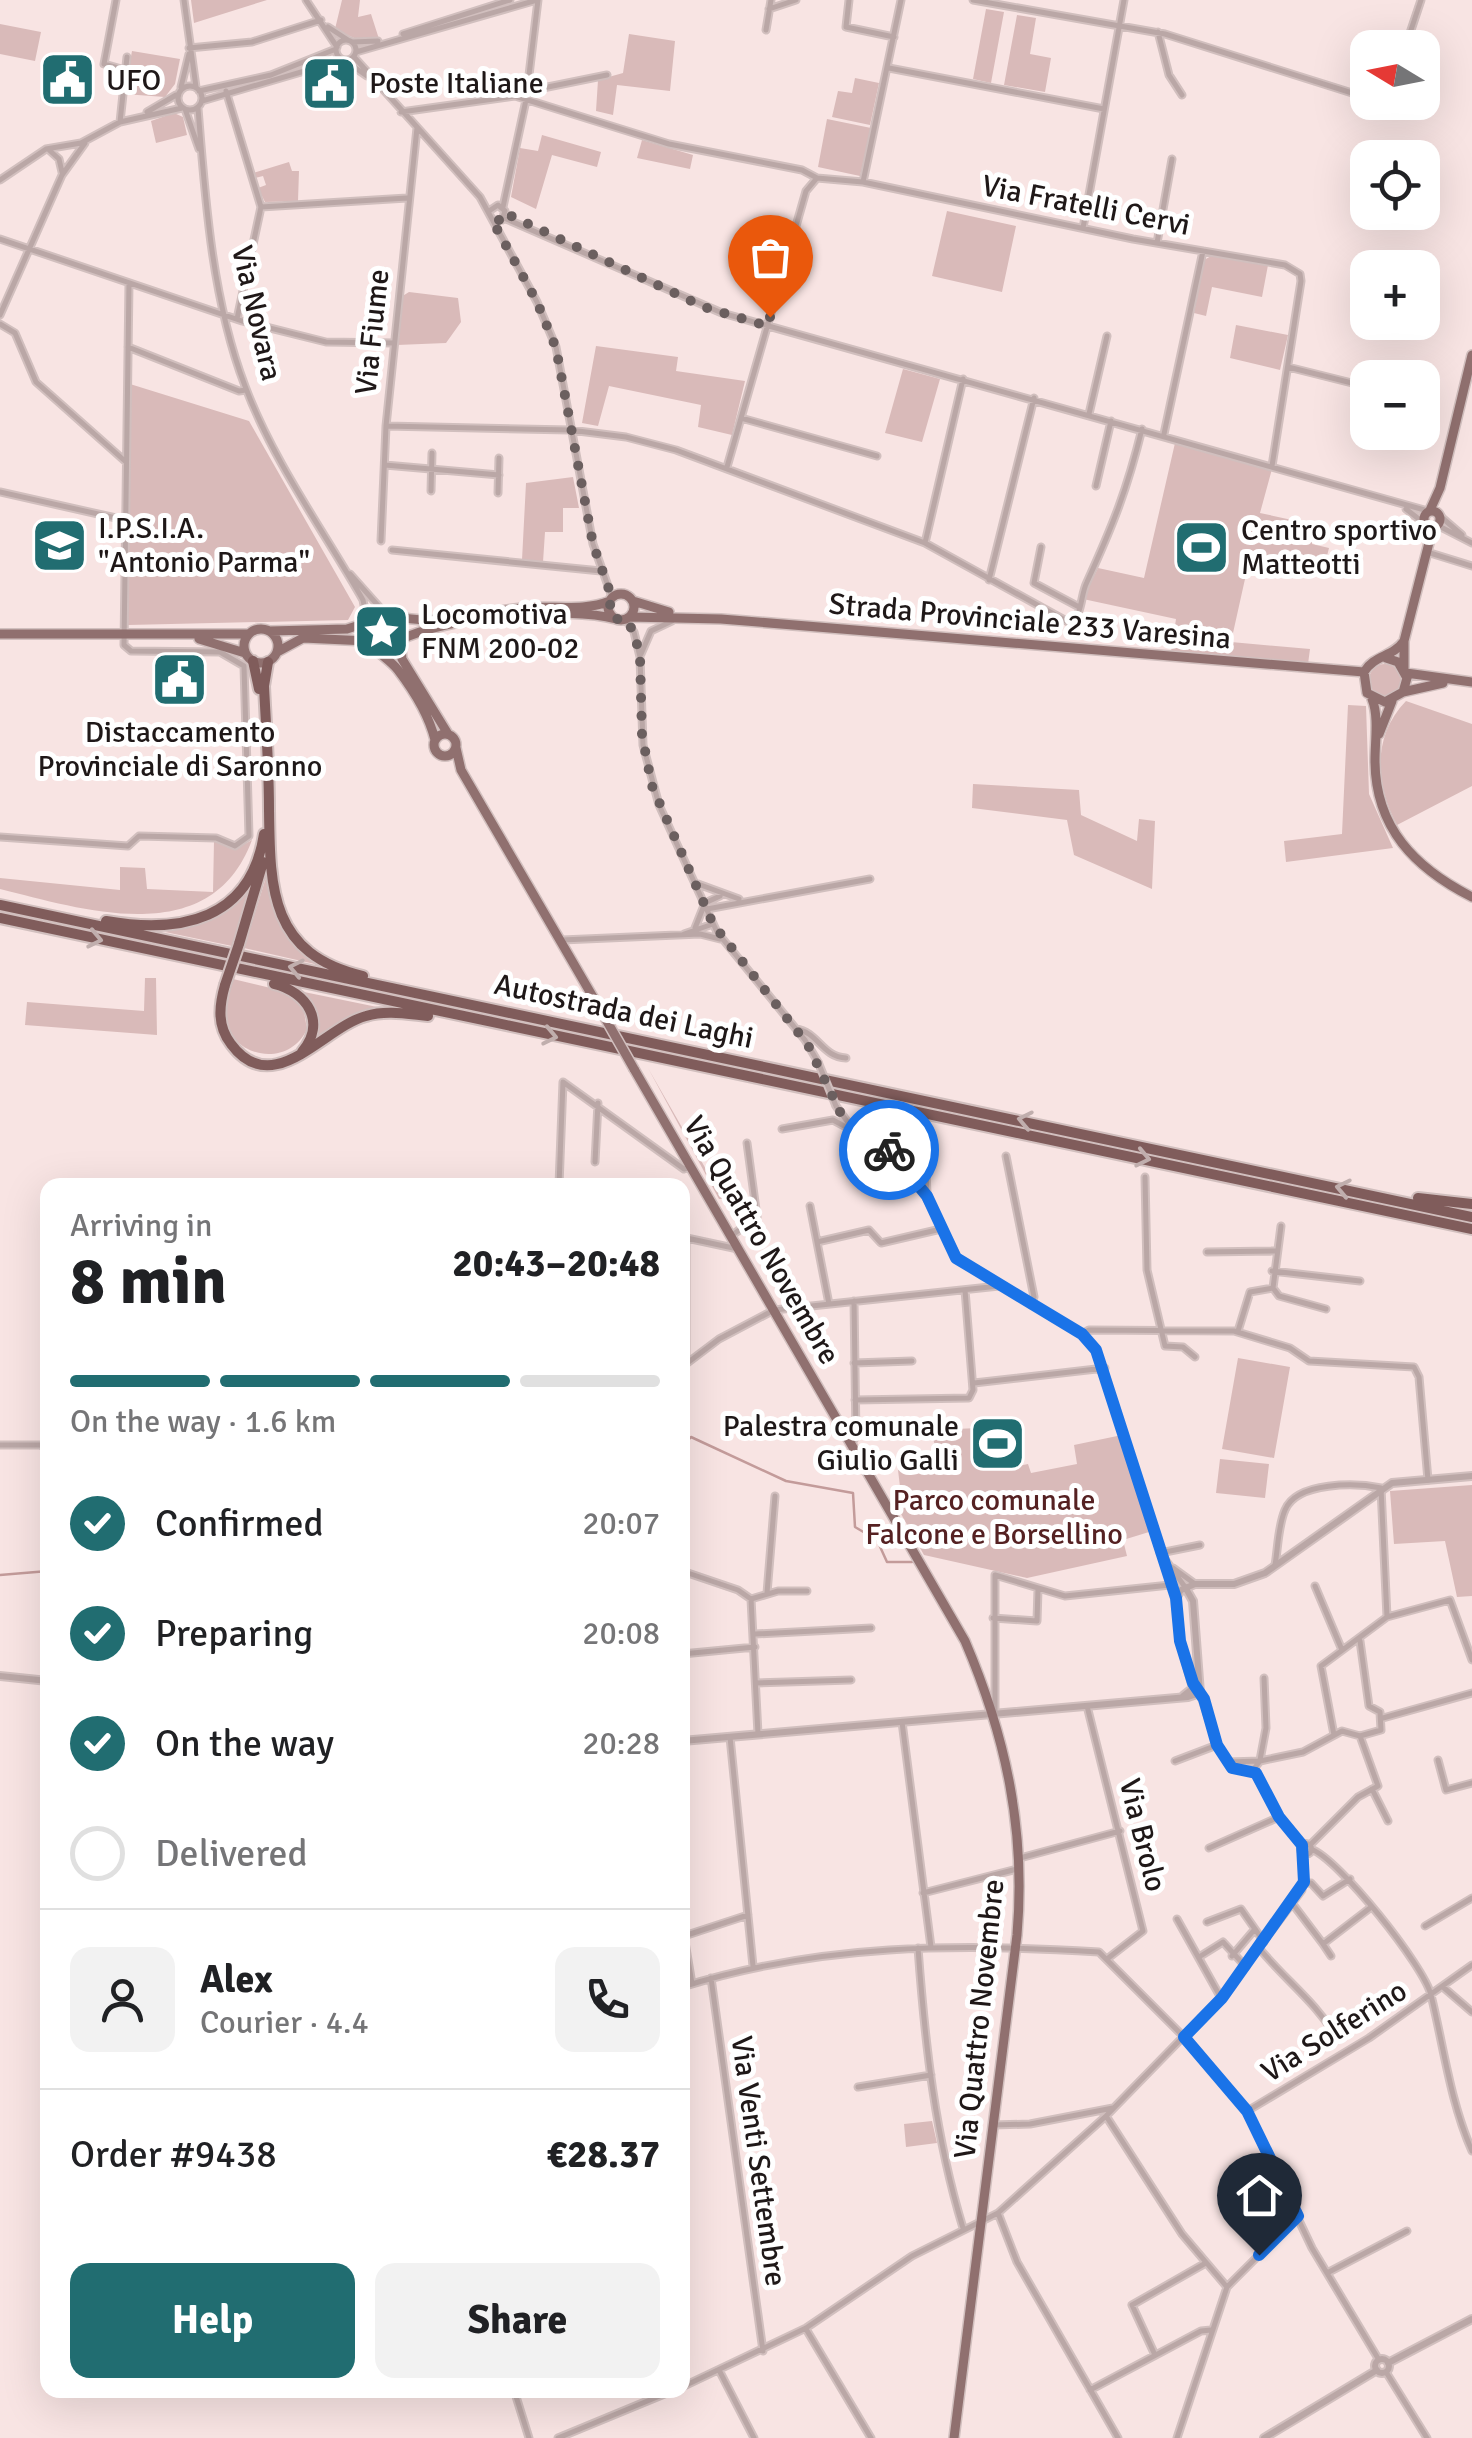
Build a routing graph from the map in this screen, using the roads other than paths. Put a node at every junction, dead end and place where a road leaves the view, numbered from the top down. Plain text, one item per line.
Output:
1 (116, 0) edge
2 (184, 0) edge
3 (306, 0) edge
4 (510, 0) edge
5 (771, 0) edge
6 (796, 0) edge
7 (849, 0) edge
8 (901, 0) edge
9 (973, 0) edge
10 (1124, 0) edge
11 (1422, 0) edge
12 (531, 1) edge
13 (770, 9) junction
14 (321, 21) junction
15 (1120, 26) junction
16 (766, 30) dead end
17 (1411, 30) edge
18 (1158, 32) junction
19 (894, 38) junction
20 (350, 41) junction
21 (337, 48) junction
22 (189, 49) junction
23 (355, 55) junction
24 (127, 57) dead end
25 (343, 60) junction
26 (889, 68) junction
27 (125, 70) junction
28 (607, 75) dead end
29 (369, 78) junction
30 (198, 89) junction
31 (179, 92) junction
32 (226, 92) junction
33 (526, 92) junction
34 (1350, 92) edge
35 (1182, 95) dead end
36 (515, 96) junction
37 (526, 100) junction
38 (200, 104) junction
39 (183, 108) junction
40 (1104, 109) junction
41 (401, 112) junction
42 (141, 116) junction
43 (120, 122) junction
44 (418, 128) junction
45 (87, 140) junction
46 (48, 149) junction
47 (1172, 159) dead end
48 (204, 162) junction
49 (62, 174) junction
50 (818, 178) junction
51 (0, 180) edge
52 (863, 182) junction
53 (480, 197) junction
54 (408, 198) junction
55 (261, 207) junction
56 (500, 214) junction
57 (1083, 228) junction
58 (0, 239) edge
59 (1156, 243) junction
60 (26, 248) junction
61 (1203, 251) junction
62 (129, 283) junction
63 (224, 313) junction
64 (0, 315) edge
65 (237, 319) junction
66 (0, 324) edge
67 (767, 326) junction
68 (1107, 336) dead end
69 (394, 342) junction
70 (128, 347) junction
71 (1472, 355) edge
72 (1288, 367) junction
73 (963, 379) junction
74 (1350, 382) edge
75 (246, 390) junction
76 (1034, 398) junction
77 (1089, 414) junction
78 (741, 418) junction
79 (1111, 420) junction
80 (386, 426) junction
81 (1142, 429) junction
82 (570, 430) junction
83 (1164, 435) junction
84 (432, 453) dead end
85 (876, 456) dead end
86 (500, 458) dead end
87 (126, 462) junction
88 (385, 465) junction
89 (727, 466) junction
90 (1272, 466) junction
91 (432, 469) junction
92 (499, 475) junction
93 (1096, 486) dead end
94 (0, 492) edge
95 (431, 492) dead end
96 (498, 493) dead end
97 (1404, 508) junction
98 (125, 520) junction
99 (1431, 520) junction
100 (382, 541) dead end
101 (1470, 542) edge
102 (925, 543) junction
103 (1041, 547) dead end
104 (392, 550) dead end
105 (1424, 551) junction
106 (1472, 566) edge
107 (346, 571) junction
108 (602, 571) junction
109 (989, 581) junction
110 (611, 599) junction
111 (633, 601) junction
112 (1080, 607) junction
113 (388, 614) junction
114 (683, 617) junction
115 (624, 618) junction
116 (721, 619) junction
117 (367, 622) junction
118 (268, 630) junction
119 (0, 634) edge
120 (123, 634) junction
121 (182, 634) junction
122 (249, 634) junction
123 (366, 641) junction
124 (399, 641) junction
125 (1404, 641) junction
126 (378, 650) junction
127 (249, 657) junction
128 (640, 657) junction
129 (273, 658) junction
130 (1386, 658) junction
131 (1405, 671) junction
132 (1335, 672) junction
133 (1364, 672) junction
134 (1456, 681) junction
135 (1472, 682) edge
136 (1363, 686) junction
137 (1403, 692) junction
138 (1372, 698) junction
139 (1392, 701) junction
140 (448, 734) junction
141 (435, 740) junction
142 (1375, 746) junction
143 (456, 748) junction
144 (444, 756) junction
145 (461, 770) junction
146 (266, 832) junction
147 (0, 837) edge
148 (870, 880) dead end
149 (696, 882) junction
150 (724, 896) junction
151 (1472, 897) edge
152 (741, 900) junction
153 (0, 905) edge
154 (706, 906) junction
155 (58, 917) junction
156 (0, 918) edge
157 (713, 924) junction
158 (694, 928) junction
159 (700, 934) junction
160 (682, 935) junction
161 (559, 940) junction
162 (723, 940) junction
163 (221, 966) junction
164 (411, 992) junction
165 (488, 1023) junction
166 (796, 1029) junction
167 (846, 1058) dead end
168 (292, 1060) junction
169 (598, 1103) junction
170 (782, 1128) dead end
171 (869, 1137) junction
172 (747, 1142) dead end
173 (1006, 1156) dead end
174 (595, 1162) dead end
175 (691, 1167) junction
176 (926, 1172) dead end
177 (1145, 1177) dead end
178 (559, 1178) edge
179 (927, 1196) junction
180 (1380, 1196) junction
181 (1472, 1204) edge
182 (810, 1206) dead end
183 (1472, 1218) edge
184 (1280, 1226) dead end
185 (941, 1229) junction
186 (1472, 1229) edge
187 (731, 1236) junction
188 (690, 1239) edge
189 (817, 1242) junction
190 (738, 1248) junction
191 (1276, 1251) junction
192 (1208, 1252) dead end
193 (1272, 1272) junction
194 (985, 1277) junction
195 (1360, 1281) dead end
196 (999, 1286) junction
197 (1273, 1288) junction
198 (968, 1290) junction
199 (854, 1302) junction
200 (828, 1304) junction
201 (1031, 1305) junction
202 (1326, 1308) dead end
203 (774, 1310) junction
204 (1163, 1330) junction
205 (1238, 1332) junction
206 (1082, 1334) junction
207 (1195, 1357) dead end
208 (912, 1360) dead end
209 (690, 1361) edge
210 (854, 1363) junction
211 (1105, 1368) junction
212 (972, 1383) junction
213 (855, 1400) junction
214 (851, 1444) junction
215 (0, 1445) edge
216 (40, 1445) edge
217 (1472, 1476) edge
218 (1428, 1480) junction
219 (1382, 1488) junction
220 (774, 1496) dead end
221 (1200, 1545) dead end
222 (1161, 1554) junction
223 (1171, 1566) junction
224 (1274, 1568) junction
225 (690, 1574) edge
226 (1170, 1585) junction
227 (1198, 1585) junction
228 (1315, 1586) dead end
229 (1185, 1587) junction
230 (1038, 1588) junction
231 (807, 1591) dead end
232 (768, 1594) junction
233 (1176, 1598) junction
234 (752, 1599) junction
235 (1194, 1600) junction
236 (1387, 1617) junction
237 (993, 1618) junction
238 (871, 1628) dead end
239 (1472, 1628) edge
240 (1180, 1632) junction
241 (1463, 1632) junction
242 (1196, 1633) junction
243 (754, 1634) junction
244 (1360, 1641) junction
245 (1196, 1643) junction
246 (1181, 1644) junction
247 (755, 1647) junction
248 (1342, 1650) junction
249 (690, 1653) edge
250 (1472, 1660) edge
251 (0, 1676) edge
252 (1264, 1678) dead end
253 (40, 1680) edge
254 (851, 1680) dead end
255 (756, 1683) junction
256 (1193, 1683) junction
257 (991, 1689) junction
258 (1200, 1693) junction
259 (1472, 1693) edge
260 (1182, 1696) junction
261 (1086, 1706) junction
262 (995, 1714) junction
263 (1382, 1718) junction
264 (902, 1722) junction
265 (758, 1734) junction
266 (1334, 1736) junction
267 (1360, 1736) junction
268 (730, 1737) junction
269 (690, 1740) edge
270 (1217, 1745) junction
271 (1176, 1760) dead end
272 (1438, 1760) dead end
273 (1260, 1761) junction
274 (1228, 1762) junction
275 (1253, 1770) junction
276 (1472, 1783) edge
277 (1372, 1789) junction
278 (1279, 1817) junction
279 (1388, 1821) dead end
280 (1120, 1831) junction
281 (1209, 1848) dead end
282 (1307, 1848) junction
283 (1020, 1863) junction
284 (1350, 1879) junction
285 (1304, 1882) junction
286 (923, 1893) junction
287 (1472, 1898) edge
288 (1292, 1903) junction
289 (1370, 1908) junction
290 (748, 1915) junction
291 (1177, 1918) dead end
292 (1207, 1922) dead end
293 (1425, 1926) dead end
294 (1255, 1929) junction
295 (690, 1934) edge
296 (1323, 1944) junction
297 (1262, 1945) junction
298 (1016, 1946) junction
299 (931, 1947) junction
300 (918, 1948) junction
301 (1232, 1956) junction
302 (1331, 1956) dead end
303 (1198, 1957) junction
304 (1107, 1958) junction
305 (1472, 1964) edge
306 (753, 1966) junction
307 (1246, 1967) junction
308 (690, 1972) edge
309 (711, 1978) junction
310 (692, 1984) joint
311 (1444, 1987) junction
312 (1431, 1996) junction
313 (1222, 1998) junction
314 (1472, 2012) edge
315 (1184, 2037) junction
316 (1337, 2038) dead end
317 (931, 2075) junction
318 (858, 2087) dead end
319 (1113, 2108) junction
320 (1247, 2111) junction
321 (1106, 2116) junction
322 (994, 2126) junction
323 (1472, 2151) edge
324 (998, 2213) junction
325 (1298, 2216) junction
326 (981, 2218) junction
327 (963, 2228) junction
328 (1406, 2230) dead end
329 (1204, 2264) junction
330 (1327, 2273) junction
331 (1227, 2287) junction
332 (1472, 2319) edge
333 (806, 2328) junction
334 (1212, 2330) junction
335 (762, 2351) junction
336 (1155, 2356) junction
337 (1382, 2366) junction
338 (720, 2372) junction
339 (690, 2383) edge
340 (1090, 2390) junction
341 (517, 2398) edge
342 (655, 2398) edge
343 (530, 2438) edge
344 (558, 2438) edge
345 (754, 2438) edge
346 (870, 2438) edge
347 (954, 2438) edge
348 (1118, 2438) edge
349 (1177, 2438) edge
350 (1264, 2438) edge
351 (1427, 2438) edge

1 - 27 street
2 - 22 street
3 - 14 street
4 - 20 street
5 - 13 street
6 - 13 street
7 - 19 street
8 - 19 street
9 - 15 street
10 - 15 street
11 - 17 street
12 - 23 street
12 - 33 street
13 - 16 street
14 - 20 street
14 - 21 street
14 - 22 street
15 - 18 street
15 - 40 street
18 - 34 street
18 - 35 street
19 - 26 street
20 - 21 street
20 - 23 street
21 - 25 street
21 - 30 street
22 - 30 street, Via Novara
22 - 31 street
23 - 25 street
23 - 29 street
24 - 27 street
25 - 29 street
25 - 32 street
26 - 40 street
26 - 52 street
27 - 43 street
28 - 33 street
29 - 41 street
30 - 31 street
30 - 38 street, Via Novara
31 - 39 street, Via Novara
31 - 42 street
32 - 38 street
32 - 55 street
33 - 36 street
33 - 37 street
36 - 37 street, Via Fratelli Cervi
36 - 41 street
37 - 50 street, Via Fratelli Cervi
37 - 56 street
38 - 39 street
38 - 48 street, Via Novara
39 - 42 street
39 - 48 street, Via Novara
40 - 57 street
41 - 44 street
42 - 43 street
43 - 45 street
44 - 53 street
44 - 54 street, Via Fiume
45 - 46 street
45 - 49 street
46 - 49 street
46 - 51 street
47 - 59 street
48 - 63 street, Via Novara
49 - 60 street
50 - 52 street, Via Fratelli Cervi
50 - 67 street
52 - 57 street, Via Fratelli Cervi
53 - 56 street
53 - 56 street
54 - 55 street
54 - 69 street, Via Fiume
55 - 65 street
56 - 67 street
56 - 82 street
57 - 59 street, Via Fratelli Cervi
58 - 60 street
59 - 61 street, Via Fratelli Cervi
60 - 62 street
60 - 64 street
61 - 72 street, Via Fratelli Cervi
61 - 83 street
62 - 63 street
62 - 70 street
63 - 65 street
63 - 75 street, Via Novara
65 - 69 street
66 - 87 street
67 - 73 street
67 - 78 street
68 - 77 street
69 - 80 street, Via Fiume
70 - 75 street
70 - 87 street
71 - 99 main road
72 - 74 street
72 - 90 street
73 - 76 street
73 - 102 street
75 - 107 street, Via Novara
76 - 77 street
76 - 109 street
77 - 79 street
78 - 85 street
78 - 89 street
79 - 81 street
79 - 93 street
80 - 82 street
80 - 88 street, Via Fiume
81 - 83 street
81 - 112 street
82 - 89 street
82 - 108 street
83 - 90 street
84 - 91 street
86 - 92 street
87 - 98 street
88 - 91 street
88 - 100 street, Via Fiume
89 - 102 street
90 - 97 street
91 - 92 street
91 - 95 street
92 - 96 street
94 - 98 street
97 - 99 street
97 - 99 street
98 - 120 street
99 - 101 street
99 - 105 main road
102 - 109 street
103 - 112 street
104 - 108 street
105 - 106 street
105 - 125 main road
107 - 113 street, Via Novara
107 - 117 street, Via Novara
108 - 110 street
109 - 112 street
110 - 111 main road, Strada Provinciale 233 Varesina
110 - 113 main road, Strada Provinciale 233 Varesina
110 - 115 main road
111 - 115 main road
111 - 116 main road, Strada Provinciale 233 Varesina
113 - 117 main road
113 - 124 main road
114 - 115 main road, Strada Provinciale 233 Varesina
114 - 116 main road, Strada Provinciale 233 Varesina
114 - 128 street
115 - 124 main road, Strada Provinciale 233 Varesina
115 - 128 street
116 - 132 main road, Strada Provinciale 233 Varesina
117 - 118 main road
117 - 123 main road
118 - 122 main road
118 - 129 main road
119 - 120 main road
120 - 121 main road
120 - 147 street
121 - 122 main road
121 - 127 main road
122 - 127 main road
123 - 126 main road
123 - 129 main road
124 - 126 main road
124 - 140 main road
125 - 130 main road
125 - 131 main road
126 - 141 main road
127 - 129 main road
127 - 146 highway
128 - 149 street
129 - 146 highway
130 - 131 main road
130 - 133 main road
131 - 134 main road
131 - 137 main road
132 - 133 main road, Strada Provinciale 233 Varesina
132 - 136 main road, Strada Provinciale 233 Varesina
133 - 136 main road
134 - 135 main road
134 - 137 main road
136 - 138 main road
137 - 139 main road
138 - 139 main road
138 - 142 main road
139 - 142 main road
140 - 141 main road
140 - 143 main road
141 - 144 main road
142 - 151 main road
143 - 144 main road
143 - 145 main road
144 - 145 main road
145 - 161 main road, Via Quattro Novembre
146 - 155 highway
146 - 164 highway
146 - 168 highway, bridge
148 - 152 street
149 - 150 street
149 - 154 street
150 - 152 street
150 - 154 street
152 - 154 street
153 - 155 highway, Autostrada dei Laghi
154 - 157 street
154 - 158 street
164 -> 155 highway, Autostrada dei Laghi
156 -> 163 highway, Autostrada dei Laghi
157 - 158 street
157 - 159 street
157 - 162 street
158 - 160 street
159 - 160 street
159 - 162 street
160 - 161 street
161 - 175 main road, Via Quattro Novembre, bridge
162 - 166 street
163 - 165 highway, Autostrada dei Laghi
163 - 168 highway
180 -> 164 highway, Autostrada dei Laghi
165 - 168 highway
165 -> 186 highway, Autostrada dei Laghi
166 - 167 street
166 - 171 street, bridge
169 - 174 street
169 - 175 street
169 - 178 street
170 - 171 street
171 - 179 street
172 - 187 street
173 - 201 street
175 - 187 main road, Via Quattro Novembre
176 - 179 street
177 - 204 street
179 - 185 street
180 - 181 highway
180 - 183 highway, Autostrada dei Laghi
182 - 189 street
184 - 191 street
185 - 189 street
185 - 194 street
187 - 190 main road, Via Quattro Novembre
188 - 190 street
189 - 200 street
190 - 203 main road, Via Quattro Novembre
191 - 192 street
191 - 193 street
193 - 195 street
193 - 197 street
194 - 196 street
194 - 198 street
196 - 198 street
196 - 201 street
197 - 202 street
197 - 205 street
198 - 199 street
198 - 212 street
199 - 200 street
199 - 210 street
200 - 203 street
201 - 206 street
203 - 209 street
203 - 214 main road, Via Quattro Novembre
204 - 205 street
204 - 206 street
204 - 207 street
205 - 218 street
206 - 211 street
208 - 210 street
210 - 213 street
211 - 212 street
211 - 222 street
212 - 213 street
213 - 214 street
214 - 257 main road, Via Quattro Novembre
215 - 216 street
217 - 218 street
218 - 219 street
219 - 224 street
219 - 224 street
219 - 236 street
220 - 232 street
221 - 222 street
222 - 223 street
222 - 226 street
223 - 227 street
223 - 229 street
224 - 227 street
225 - 234 street
226 - 230 street
226 - 233 street
227 - 229 street
227 - 235 street
228 - 248 street
229 - 233 street
229 - 235 street
230 - 237 street
230 - 237 street
231 - 232 street
232 - 234 street
233 - 240 street
234 - 243 street
235 - 242 street
236 - 241 street
236 - 244 street
237 - 257 street
238 - 243 street
239 - 241 street
240 - 242 street
240 - 246 street
241 - 250 street
242 - 245 street
243 - 247 street
244 - 248 street
244 - 263 street
245 - 246 street
245 - 258 street
246 - 256 street
247 - 249 street
247 - 255 street
248 - 266 street
251 - 253 street
252 - 273 street
254 - 255 street
255 - 265 street
256 - 258 street
256 - 260 street
257 - 262 main road, Via Quattro Novembre
258 - 260 street
258 - 270 street
259 - 263 street
260 - 261 street
261 - 262 street
261 - 280 street, Via Brolo
262 - 264 street
262 - 283 main road, Via Quattro Novembre
263 - 267 street
264 - 265 street
264 - 286 street
265 - 268 street
266 - 267 street
266 - 273 street
267 - 277 street
268 - 269 street
268 - 290 street
270 - 271 street
270 - 274 street
272 - 276 street
273 - 274 street
273 - 275 street
274 - 275 street
275 - 278 street
277 - 279 street
277 - 282 street
278 - 281 street
278 - 282 street
280 - 283 street
280 - 304 street, Via Brolo
282 - 284 street
282 - 285 street
283 - 286 street
283 - 298 main road, Via Quattro Novembre
284 - 285 street
284 - 289 street
285 - 288 street
286 - 299 street
287 - 293 street
288 - 296 street
288 - 297 street
289 - 296 street
289 - 312 street
290 - 295 street
290 - 306 street
291 - 303 street
292 - 294 street
294 - 297 street
294 - 301 street
296 - 302 street
297 - 307 street
297 - 316 street
298 - 299 street
298 - 304 street
298 - 322 main road, Via Quattro Novembre
299 - 300 street
300 - 306 street
300 - 317 street
301 - 303 street
301 - 307 street
303 - 313 street
304 - 315 street
305 - 311 street, Via Solferino
306 - 309 street
307 - 313 street
308 - 310 street
309 - 310 street
309 - 335 street, Via Venti Settembre
311 - 312 street, Via Solferino
311 - 314 street
312 - 320 street, Via Solferino
312 - 323 street
313 - 315 street
315 - 319 street
315 - 320 street
317 - 318 street
317 - 327 street
319 - 321 street
319 - 322 street
320 - 325 street
321 - 324 street
321 - 329 street
322 - 326 main road, Via Quattro Novembre
324 - 326 street
324 - 340 street
325 - 330 street
325 - 331 street
326 - 327 street
326 - 347 main road, Via Quattro Novembre
327 - 333 street
328 - 330 street
329 - 331 street
329 - 336 street
330 - 337 street
331 - 334 street
332 - 337 street
333 - 335 street
333 - 346 street
334 - 336 street
334 - 349 street
335 - 338 street
336 - 340 street
337 - 350 street
337 - 351 street
338 - 339 street
338 - 345 street
340 - 348 street
341 - 343 street
342 - 344 street

